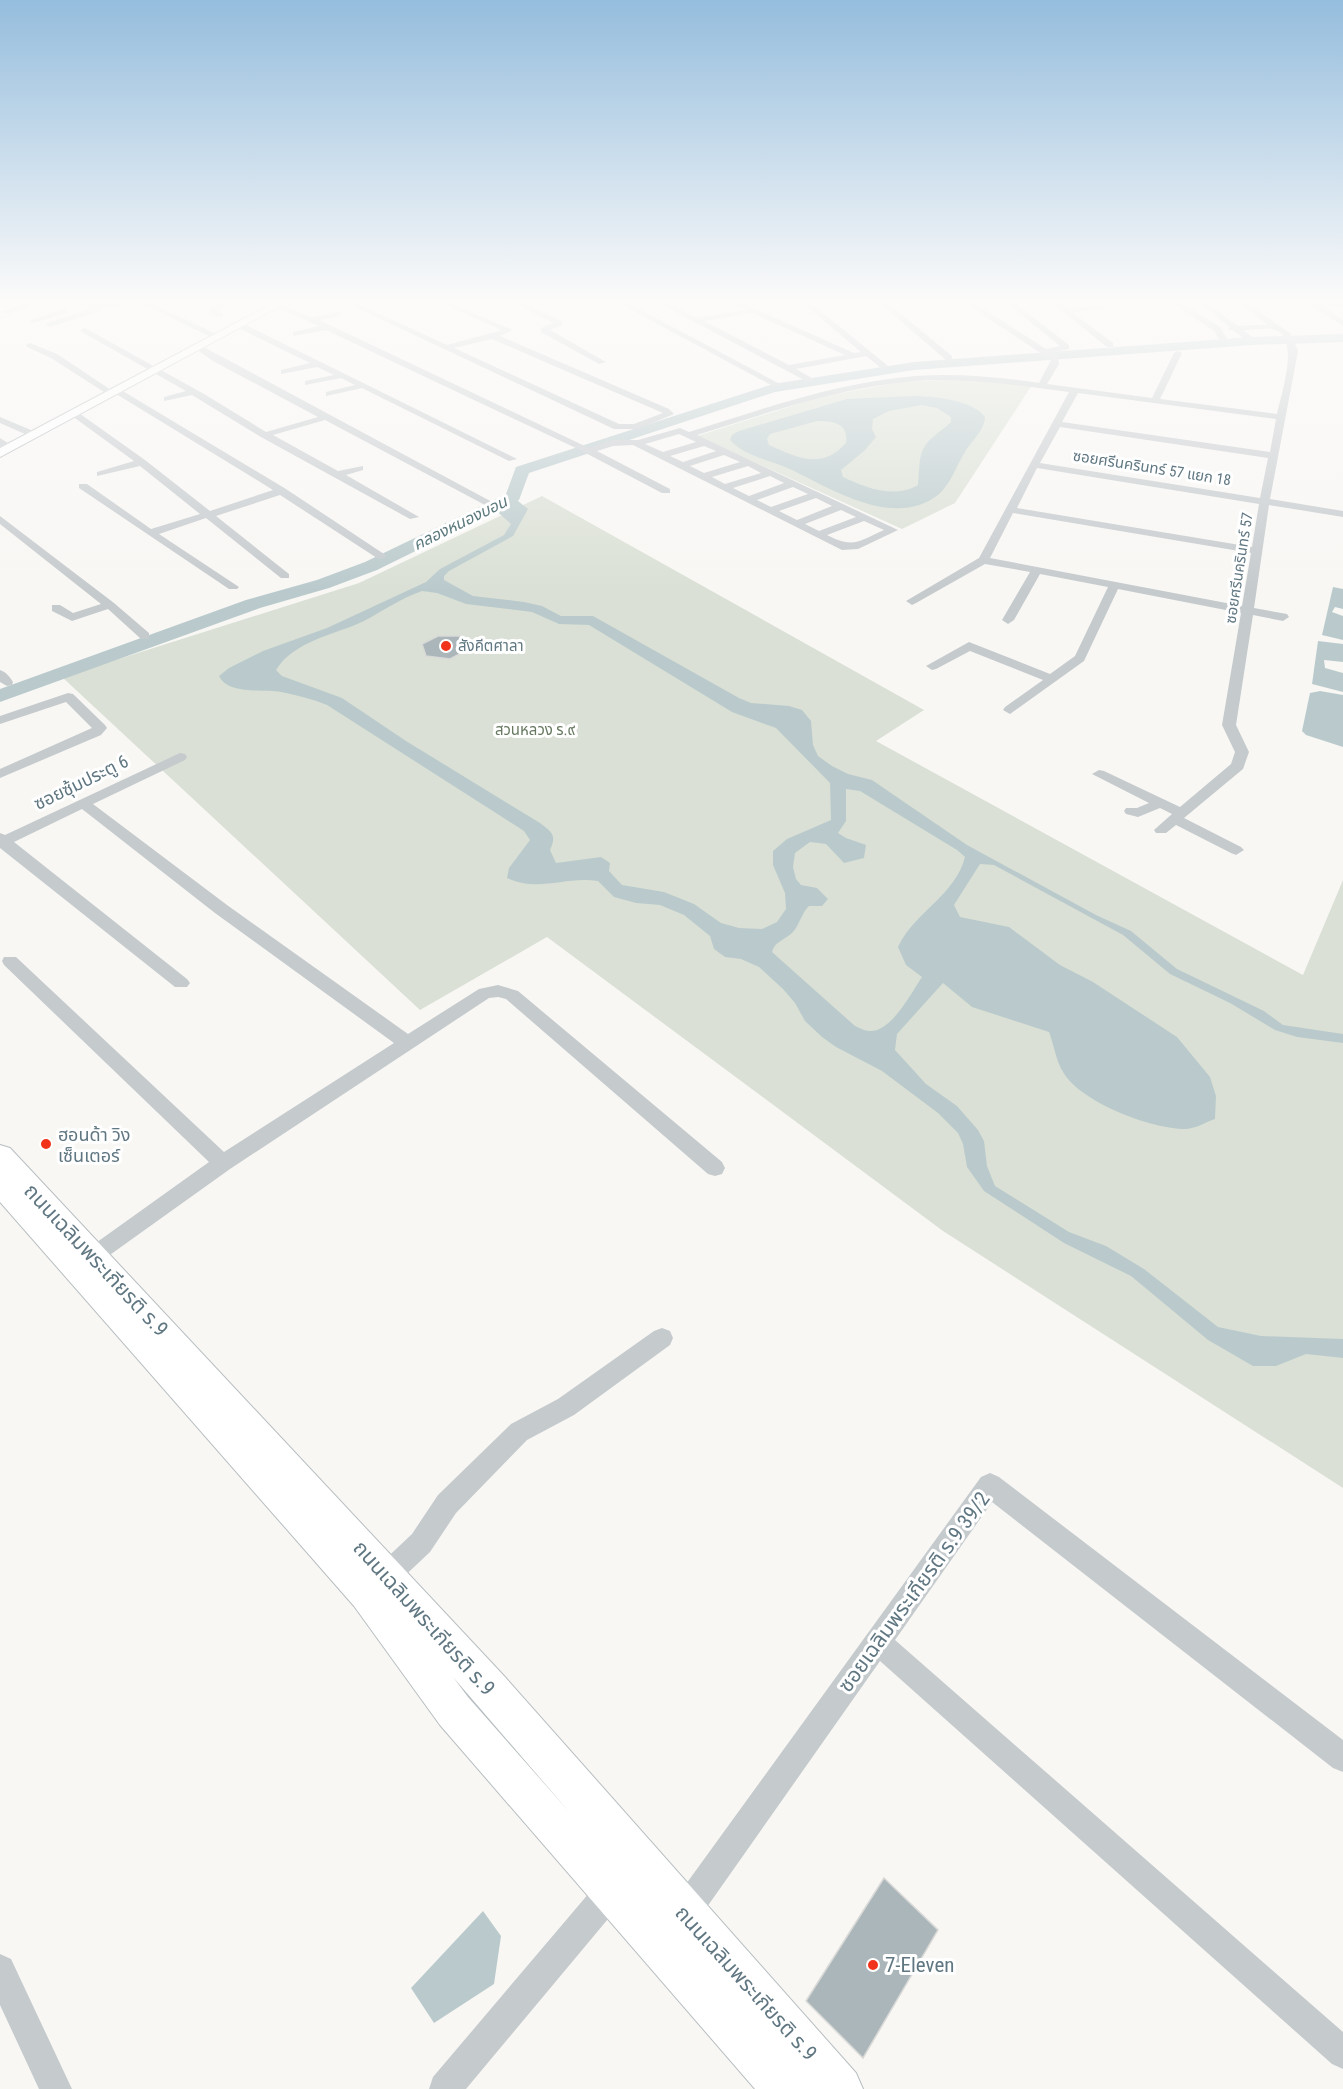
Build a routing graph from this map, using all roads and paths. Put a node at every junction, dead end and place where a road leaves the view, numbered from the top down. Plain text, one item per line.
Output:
1 (98, 396) edge
2 (100, 396) edge
3 (122, 396) edge
4 (176, 396) edge
5 (200, 396) edge
6 (289, 396) edge
7 (384, 396) edge
8 (475, 396) edge
9 (554, 396) edge
10 (633, 396) edge
11 (815, 396) edge
12 (1072, 396) edge
13 (1122, 396) edge
14 (1157, 396) edge
15 (1284, 396) edge
16 (167, 399) dead end
17 (1155, 401) junction
18 (73, 413) junction
19 (327, 417) junction
20 (1280, 417) junction
21 (0, 420) edge
22 (1057, 424) junction
23 (28, 432) junction
24 (264, 435) junction
25 (689, 435) junction
26 (637, 443) junction
27 (704, 443) junction
28 (1, 447) edge
29 (586, 449) junction
30 (724, 452) junction
31 (660, 456) junction
32 (1275, 456) junction
33 (512, 459) dead end
34 (142, 462) junction
35 (748, 463) junction
36 (1034, 465) junction
37 (681, 466) junction
38 (360, 468) dead end
39 (770, 473) junction
40 (101, 474) dead end
41 (337, 475) junction
42 (702, 477) junction
43 (792, 484) junction
44 (83, 486) dead end
45 (723, 488) junction
46 (282, 491) junction
47 (666, 491) dead end
48 (816, 495) junction
49 (748, 500) junction
50 (1265, 501) junction
51 (489, 502) dead end
52 (841, 506) junction
53 (1012, 510) junction
54 (770, 511) junction
55 (1343, 514) edge
56 (208, 515) junction
57 (414, 517) dead end
58 (864, 517) junction
59 (0, 519) edge
60 (796, 524) junction
61 (150, 533) junction
62 (819, 535) junction
63 (1257, 550) junction
64 (381, 556) dead end
65 (983, 560) junction
66 (1036, 569) junction
67 (285, 576) dead end
68 (1115, 584) junction
69 (233, 587) dead end
70 (912, 601) dead end
71 (110, 605) junction
72 (56, 608) dead end
73 (1248, 610) junction
74 (1282, 617) dead end
75 (1008, 620) dead end
76 (145, 636) dead end
77 (932, 666) dead end
78 (1052, 679) junction
79 (1010, 710) dead end
80 (0, 720) edge
81 (180, 757) dead end
82 (0, 774) edge
83 (1099, 774) dead end
84 (1123, 801) junction
85 (84, 803) junction
86 (1160, 803) junction
87 (1178, 816) junction
88 (1161, 830) dead end
89 (1, 841) edge
90 (1236, 850) dead end
91 (10, 961) dead end
92 (181, 983) dead end
93 (406, 1042) junction
94 (0, 1155) edge
95 (223, 1163) junction
96 (715, 1168) dead end
97 (0, 1182) edge
98 (93, 1256) junction
99 (662, 1338) dead end
100 (386, 1576) junction
101 (877, 1641) junction
102 (1343, 1758) edge
103 (612, 1890) junction
104 (684, 1913) junction
105 (0, 1970) edge
106 (1343, 2053) edge
107 (56, 2089) edge
108 (445, 2089) edge
109 (786, 2089) edge
110 (840, 2089) edge

1 - 23 main road
2 - 18 main road
3 - 46 street
4 - 16 street
5 - 24 street
6 - 19 street
7 - 33 street
8 - 29 street
9 - 10 street
11 - 25 street
12 - 22 street
13 - 17 street
14 - 17 street
15 - 20 street, ซอยศรีนครินทร์ 57
17 - 20 street
18 - 28 main road
18 - 34 street
19 - 24 street
19 - 51 street
20 - 32 street, ซอยศรีนครินทร์ 57
21 - 23 street
22 - 32 street
22 - 36 street
23 - 28 main road
24 - 41 street
25 - 26 street
25 - 27 street
26 - 29 street
26 - 31 street
27 - 30 street
27 - 31 street
29 - 47 street
30 - 35 street
30 - 37 street
31 - 37 street
32 - 50 street, ซอยศรีนครินทร์ 57
34 - 40 street
34 - 56 street
35 - 39 street
35 - 42 street
36 - 50 street, ซอยศรีนครินทร์ 57 แยก 18
36 - 53 street
37 - 42 street
38 - 41 street
39 - 43 street
39 - 45 street
41 - 57 street
42 - 45 street
43 - 48 street
43 - 49 street
44 - 61 street
45 - 49 street
46 - 56 street
46 - 64 street
48 - 52 street
48 - 54 street
49 - 54 street
50 - 55 street, ซอยศรีนครินทร์ 57 แยก 18
50 - 63 street, ซอยศรีนครินทร์ 57
52 - 58 street
52 - 60 street
53 - 63 street
53 - 65 street
54 - 60 street
56 - 61 street
56 - 67 street
58 - 62 street
58 - 62 street
59 - 71 street
60 - 62 street
61 - 69 street
63 - 73 street, ซอยศรีนครินทร์ 57
65 - 66 street
65 - 70 street
66 - 68 street
66 - 75 street
68 - 73 street
68 - 78 street
71 - 72 street
71 - 76 street
73 - 74 street
73 - 87 street, ซอยศรีนครินทร์ 57
77 - 78 street
78 - 79 street
80 - 82 street
81 - 85 street, ซอยซุ้มประตู 6
83 - 84 street
84 - 86 street
84 - 86 street
85 - 89 street, ซอยซุ้มประตู 6
85 - 93 street
86 - 87 street
87 - 88 street, ซอยศรีนครินทร์ 57
87 - 90 street
89 - 92 street
91 - 95 street
93 - 95 street
93 - 96 street
94 - 98 main road, ถนนเฉลิมพระเกียรติ ร.9
95 - 98 street
97 - 103 main road, ถนนเฉลิมพระเกียรติ ร.9
98 - 100 main road, ถนนเฉลิมพระเกียรติ ร.9
99 - 100 street
100 - 104 main road, ถนนเฉลิมพระเกียรติ ร.9
101 - 102 street, ซอยเฉลิมพระเกียรติ ร.9 39/2
101 - 104 street, ซอยเฉลิมพระเกียรติ ร.9 39/2
101 - 106 street
103 - 108 street
103 - 109 main road, ถนนเฉลิมพระเกียรติ ร.9
104 - 110 main road, ถนนเฉลิมพระเกียรติ ร.9
105 - 107 street

